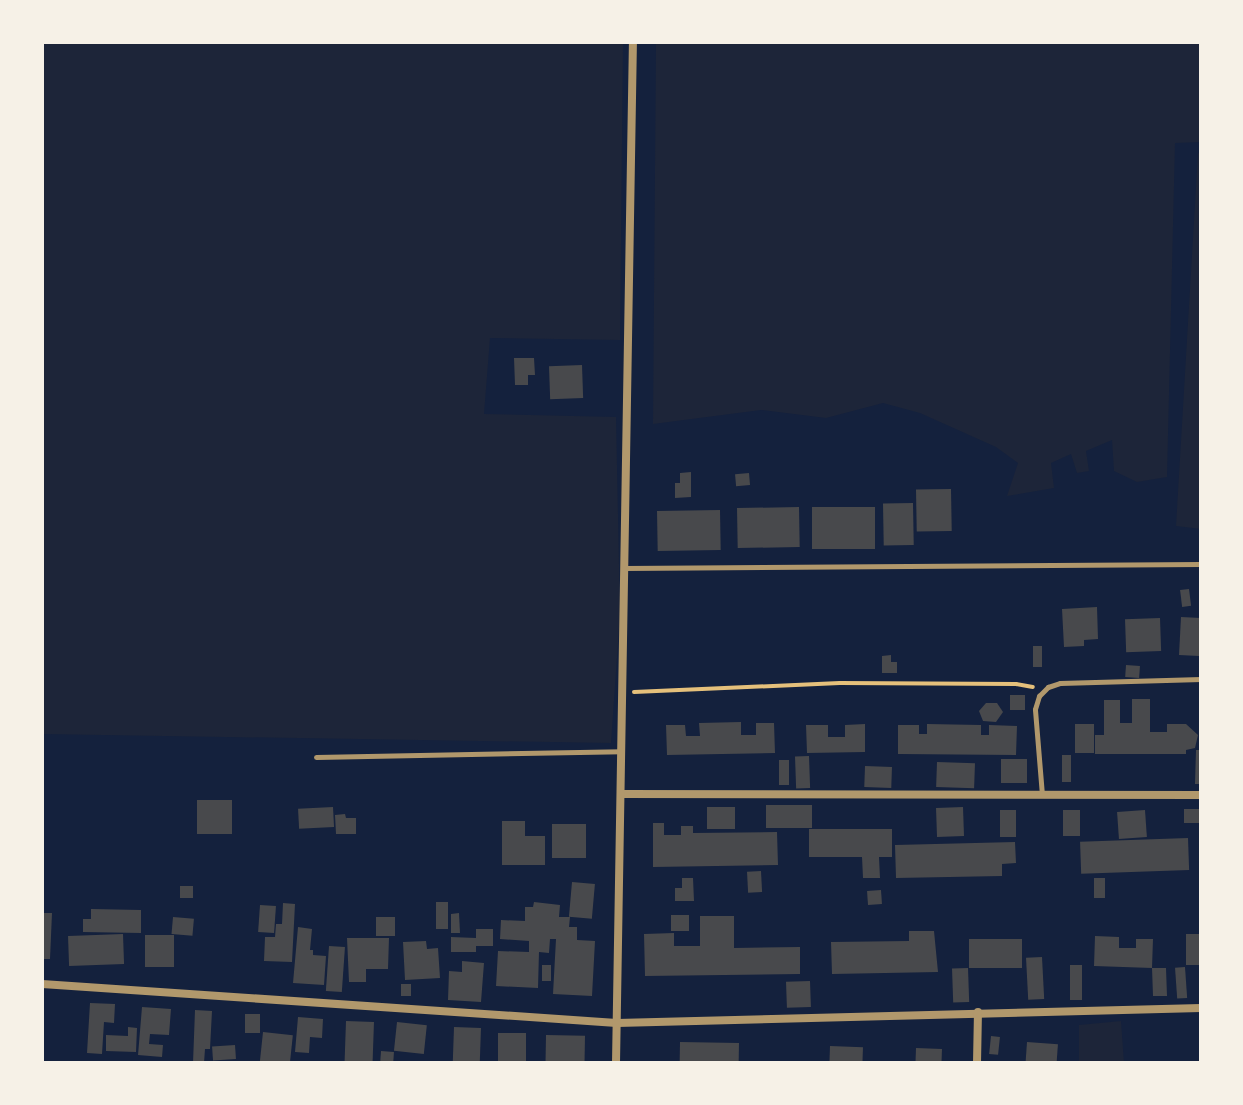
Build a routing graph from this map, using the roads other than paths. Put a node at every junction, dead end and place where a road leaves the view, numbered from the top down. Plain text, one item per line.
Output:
1 (633, 42) edge
2 (1201, 564) edge
3 (624, 568) junction
4 (1201, 679) edge
5 (623, 751) junction
6 (316, 757) dead end
7 (623, 794) junction
8 (1201, 795) edge
9 (1042, 796) junction
10 (42, 984) edge
11 (1201, 1008) edge
12 (978, 1012) junction
13 (617, 1023) junction
14 (616, 1063) edge
15 (977, 1063) edge

1 - 3 street
2 - 3 lane
3 - 5 street
4 - 9 lane
5 - 6 lane
5 - 7 street
7 - 9 street
7 - 13 street
8 - 9 street
10 - 13 street
11 - 12 street
12 - 13 street
12 - 15 street
13 - 14 street

